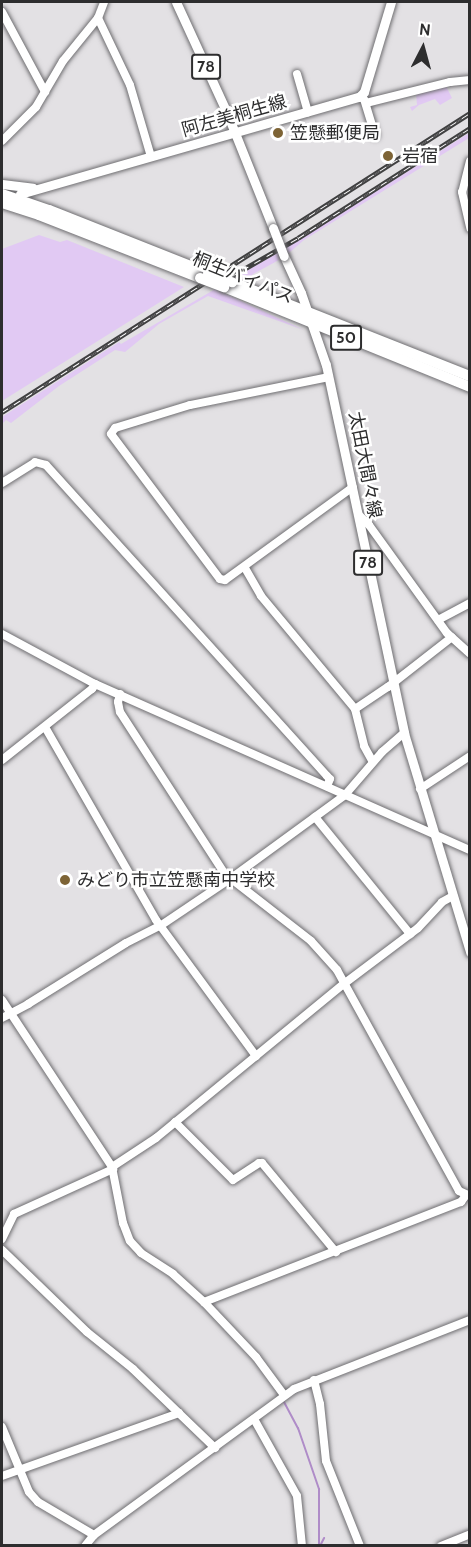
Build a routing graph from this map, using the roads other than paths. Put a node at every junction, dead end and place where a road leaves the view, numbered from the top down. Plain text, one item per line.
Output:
1 (104, 2) edge
2 (176, 2) edge
3 (392, 2) edge
4 (2, 12) edge
5 (98, 18) junction
6 (297, 74) dead end
7 (470, 80) edge
8 (45, 92) junction
9 (364, 100) junction
10 (308, 112) junction
11 (235, 133) junction
12 (375, 135) dead end
13 (2, 141) edge
14 (151, 157) junction
15 (470, 161) edge
16 (2, 184) edge
17 (42, 188) junction
18 (2, 194) edge
19 (20, 194) dead end
20 (2, 203) edge
21 (470, 228) edge
22 (204, 275) junction
23 (228, 285) junction
24 (308, 312) junction
25 (312, 324) junction
26 (470, 376) edge
27 (329, 377) junction
28 (470, 387) edge
29 (2, 483) edge
30 (353, 487) junction
31 (359, 515) junction
32 (245, 568) junction
33 (470, 603) edge
34 (438, 620) junction
35 (2, 634) edge
36 (452, 637) junction
37 (470, 654) edge
38 (393, 682) junction
39 (95, 684) junction
40 (120, 694) junction
41 (355, 708) junction
42 (45, 727) junction
43 (404, 733) junction
44 (470, 756) edge
45 (2, 760) edge
46 (373, 762) junction
47 (327, 786) junction
48 (420, 789) junction
49 (345, 795) junction
50 (315, 817) junction
51 (434, 833) junction
52 (469, 849) edge
53 (230, 879) junction
54 (453, 896) junction
55 (160, 926) junction
56 (410, 934) junction
57 (470, 952) edge
58 (345, 983) junction
59 (2, 1000) edge
60 (12, 1012) junction
61 (2, 1018) edge
62 (256, 1056) junction
63 (175, 1122) junction
64 (112, 1168) junction
65 (468, 1196) edge
66 (2, 1239) edge
67 (2, 1250) edge
68 (336, 1252) junction
69 (204, 1302) junction
70 (470, 1320) edge
71 (314, 1380) junction
72 (284, 1395) junction
73 (179, 1413) junction
74 (254, 1419) junction
75 (2, 1427) edge
76 (215, 1448) junction
77 (20, 1469) junction
78 (2, 1476) edge
79 (470, 1534) edge
80 (94, 1535) junction
81 (85, 1545) edge
82 (302, 1545) edge
83 (360, 1545) edge
84 (441, 1545) edge

1 - 5 street
2 - 11 main road, 太田大間々線 / 78
3 - 9 main road
4 - 8 street
5 - 8 street
5 - 14 street
6 - 10 street
7 - 9 street
8 - 13 street
9 - 10 main road, 阿左美桐生線
9 - 12 street
10 - 11 main road, 阿左美桐生線
11 - 14 main road, 阿左美桐生線
11 - 24 main road, 太田大間々線 / 78, bridge
14 - 17 main road, 阿左美桐生線
15 - 21 street
16 - 17 main road
17 - 19 main road, 阿左美桐生線
18 - 22 highway, 桐生バイパス / 50
20 - 22 highway, 桐生バイパス / 50
22 - 23 highway, 桐生バイパス / 50, bridge
23 - 24 highway, 桐生バイパス / 50
23 - 25 highway, 桐生バイパス / 50
24 - 25 main road, 太田大間々線 / 78
24 - 26 highway, 桐生バイパス / 50
25 - 27 main road, 太田大間々線 / 78
25 - 28 highway, 桐生バイパス / 50
27 - 30 main road, 太田大間々線 / 78
27 - 32 street
29 - 47 street
30 - 31 main road, 太田大間々線 / 78
30 - 32 street
31 - 34 street
31 - 38 main road, 太田大間々線 / 78
32 - 41 street
33 - 34 street
34 - 36 street
35 - 39 street
36 - 37 street
36 - 38 street
38 - 41 street
38 - 43 main road, 太田大間々線 / 78
39 - 40 street
39 - 42 street
40 - 47 street
40 - 53 street
41 - 46 street
42 - 45 street
42 - 55 street
43 - 46 street
43 - 48 main road, 太田大間々線 / 78
44 - 48 street
46 - 49 street
47 - 49 street
48 - 51 main road, 太田大間々線 / 78
49 - 50 street
49 - 51 street
50 - 53 street
50 - 56 street
51 - 52 street
51 - 54 main road, 太田大間々線 / 78
53 - 55 street
53 - 58 street
54 - 56 street
54 - 57 main road, 太田大間々線 / 78
55 - 60 street
55 - 62 street
56 - 58 street
58 - 62 street
58 - 65 street
59 - 60 street
60 - 61 street
60 - 64 street
62 - 63 street
63 - 64 street
63 - 68 street
64 - 66 street
64 - 69 street
65 - 68 street
67 - 73 street
68 - 69 street
69 - 72 street
70 - 71 street
71 - 72 street
71 - 83 street
72 - 74 street
73 - 76 street
73 - 77 street
74 - 76 street
74 - 82 street
75 - 77 street
76 - 80 street
77 - 78 street
77 - 80 street
79 - 84 street
80 - 81 street

